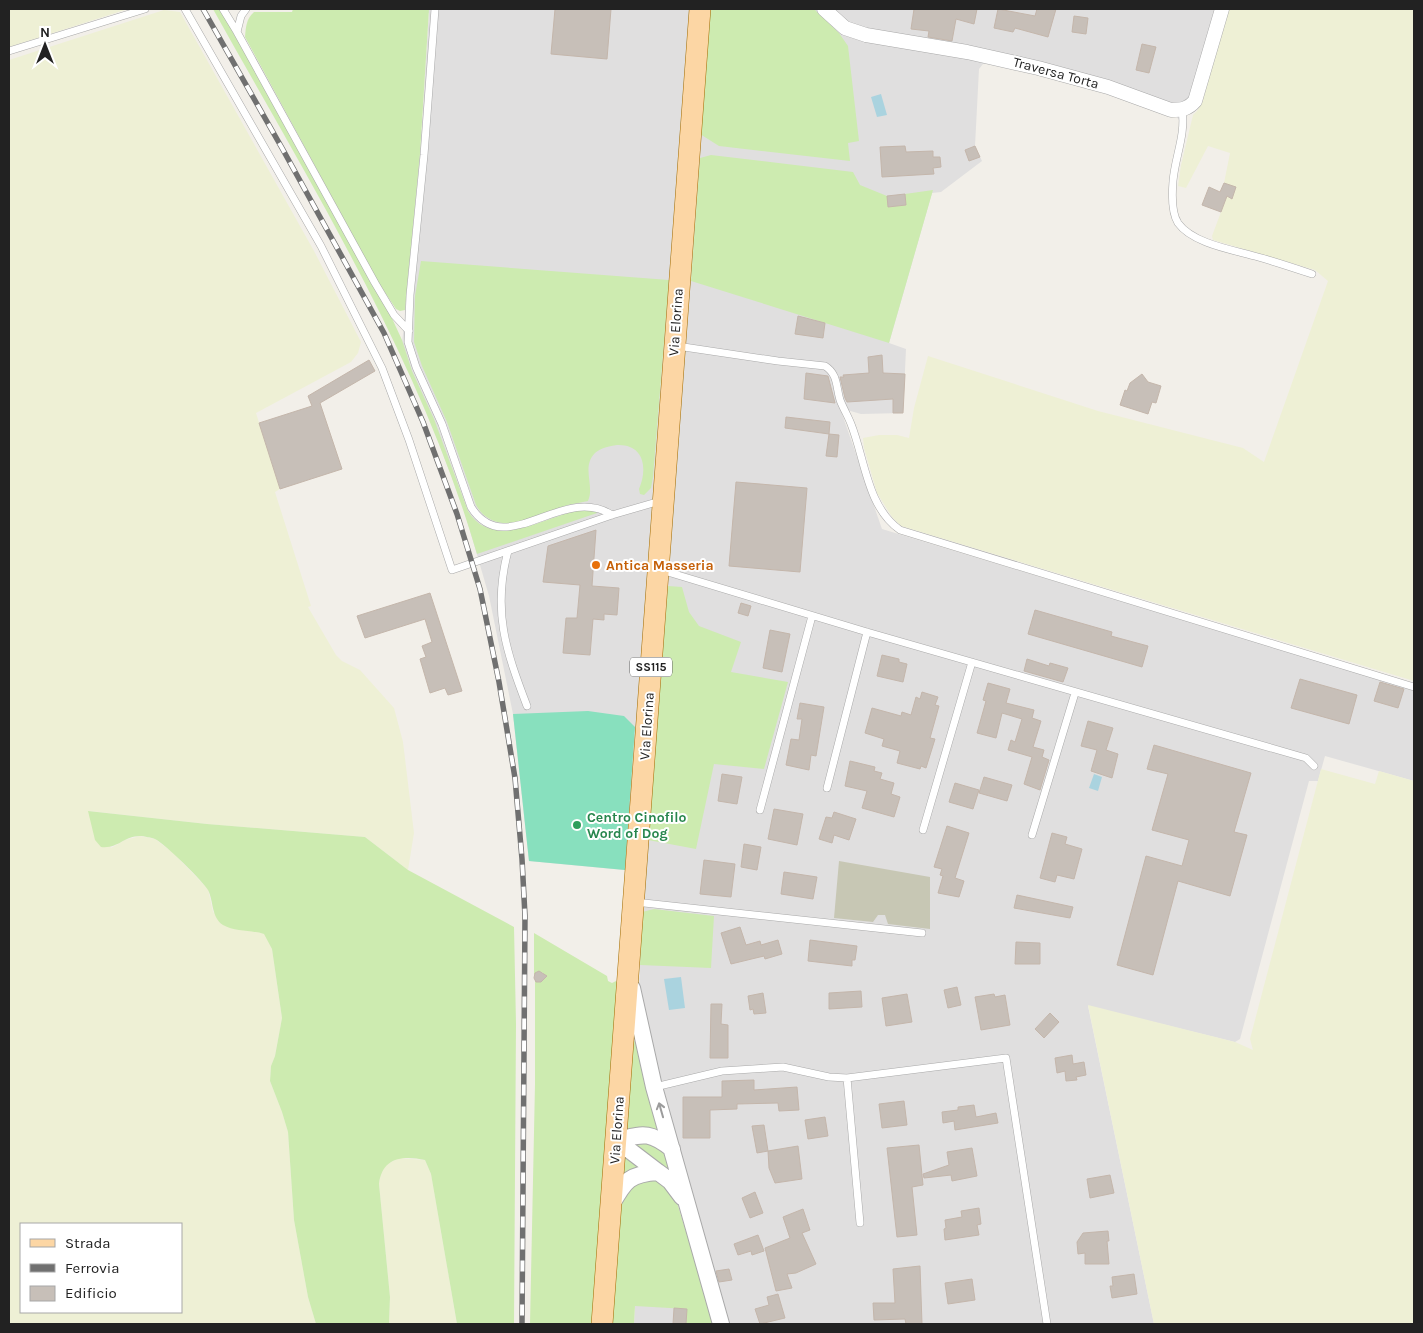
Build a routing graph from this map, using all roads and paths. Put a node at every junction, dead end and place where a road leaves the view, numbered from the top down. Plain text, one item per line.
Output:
1 (145, 9) edge
2 (185, 9) edge
3 (223, 9) edge
4 (246, 9) edge
5 (434, 9) edge
6 (700, 9) edge
7 (824, 9) edge
8 (1222, 9) edge
9 (238, 32) junction
10 (9, 51) edge
11 (1182, 110) junction
12 (1312, 274) dead end
13 (409, 331) junction
14 (674, 345) junction
15 (663, 500) junction
16 (612, 515) junction
17 (508, 552) junction
18 (658, 570) junction
19 (812, 616) junction
20 (867, 632) junction
21 (972, 662) junction
22 (1414, 687) edge
23 (1074, 693) junction
24 (526, 706) dead end
25 (1314, 766) dead end
26 (827, 788) dead end
27 (760, 810) dead end
28 (923, 830) dead end
29 (1032, 835) dead end
30 (634, 902) junction
31 (922, 933) dead end
32 (628, 974) junction
33 (847, 1078) junction
34 (654, 1087) junction
35 (616, 1140) junction
36 (672, 1149) junction
37 (658, 1172) junction
38 (611, 1206) junction
39 (688, 1208) junction
40 (860, 1223) dead end
41 (602, 1324) edge
42 (722, 1324) edge
43 (1047, 1324) edge

1 - 10 lane
2 - 17 lane
3 - 9 lane
4 - 9 lane
5 - 13 lane
6 - 14 main road, Via Elorina / SS115
7 - 11 street, Traversa Torta
8 - 11 street
9 - 13 lane
11 - 12 lane
13 - 16 lane
14 - 15 main road, Via Elorina / SS115
14 - 22 lane
15 - 16 lane
15 - 18 main road, Via Elorina / SS115
16 - 17 lane
17 - 24 lane
18 - 19 lane
18 - 30 main road, Via Elorina / SS115
19 - 20 lane
19 - 27 lane
20 - 21 lane
20 - 26 lane
21 - 23 lane
21 - 28 lane
23 - 25 lane
23 - 29 lane
30 - 31 lane
30 - 32 main road, Via Elorina / SS115
32 - 34 street
32 - 35 main road, Via Elorina / SS115
33 - 34 lane
33 - 40 lane
33 - 43 lane
36 -> 34 street
35 - 36 street
35 - 37 street
35 - 38 main road, Via Elorina / SS115
36 - 39 street
37 - 38 street
37 - 39 street
38 - 41 main road, Via Elorina / SS115
39 - 42 street

